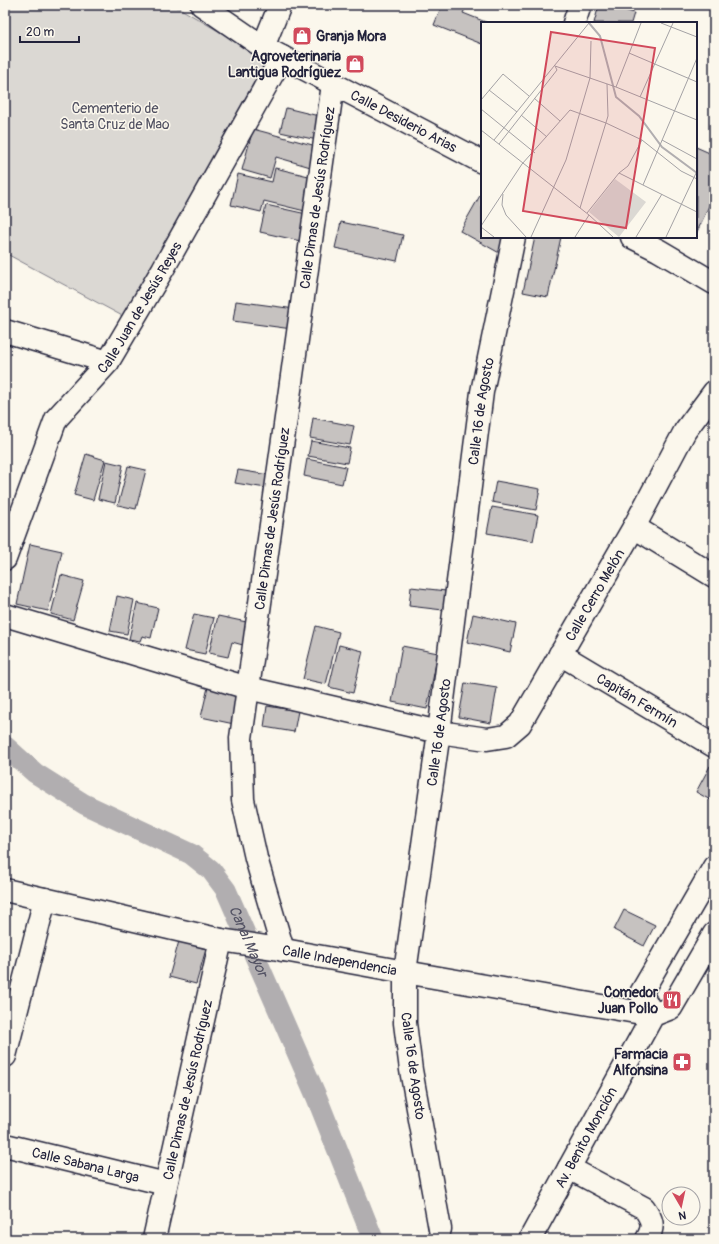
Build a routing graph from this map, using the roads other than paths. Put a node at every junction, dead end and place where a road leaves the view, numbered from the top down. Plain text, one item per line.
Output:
1 (202, 5) edge
2 (280, 5) edge
3 (580, 5) edge
4 (574, 22) edge
5 (263, 46) junction
6 (282, 57) junction
7 (333, 84) junction
8 (481, 161) edge
9 (514, 238) edge
10 (634, 238) edge
11 (714, 283) edge
12 (5, 330) edge
13 (108, 362) junction
14 (710, 406) edge
15 (634, 527) junction
16 (5, 559) edge
17 (714, 576) edge
18 (5, 615) edge
19 (560, 654) junction
20 (248, 688) junction
21 (439, 732) junction
22 (714, 746) edge
23 (714, 867) edge
24 (5, 890) edge
25 (45, 899) junction
26 (714, 934) edge
27 (224, 940) junction
28 (278, 949) junction
29 (404, 972) junction
30 (653, 1015) junction
31 (5, 1056) edge
32 (5, 1145) edge
33 (569, 1168) junction
34 (166, 1184) junction
35 (440, 1229) dead end
36 (154, 1239) edge
37 (530, 1239) edge
38 (647, 1239) edge

1 - 5 street, Calle Desiderio Arias
2 - 5 street
3 - 4 street
5 - 6 street, Calle Desiderio Arias
6 - 7 street, Calle Desiderio Arias
6 - 13 street, Calle Juan de Jesús Reyes
7 - 8 street, Calle Desiderio Arias
7 - 20 street, Calle Dimas de Jesús Rodríguez
9 - 21 street, Calle 16 de Agosto
10 - 11 street
12 - 13 street
13 - 16 street, Calle Juan de Jesús Reyes
14 - 15 street, Calle Cerro Melón
15 - 17 street
15 - 19 street, Calle Cerro Melón
18 - 20 street, Calle Cerro Melón
19 - 21 street, Calle Cerro Melón
19 - 22 street, Capitán Fermín
20 - 21 street, Calle Cerro Melón
20 - 28 street, Calle Dimas de Jesús Rodríguez
21 - 29 street, Calle 16 de Agosto
23 - 30 street
24 - 25 street, Calle Independencia
25 - 27 street, Calle Independencia
25 - 31 street
26 - 30 street
27 - 28 street, Calle Independencia
27 - 34 street, Calle Dimas de Jesús Rodríguez
28 - 29 street, Calle Independencia
29 - 30 street, Calle Independencia
29 - 35 street, Calle 16 de Agosto
30 - 33 street, Av. Benito Monción
32 - 34 street, Calle Sabana Larga
33 - 37 street, Av. Benito Monción
33 - 38 street
34 - 36 street, Calle Dimas de Jesús Rodríguez

